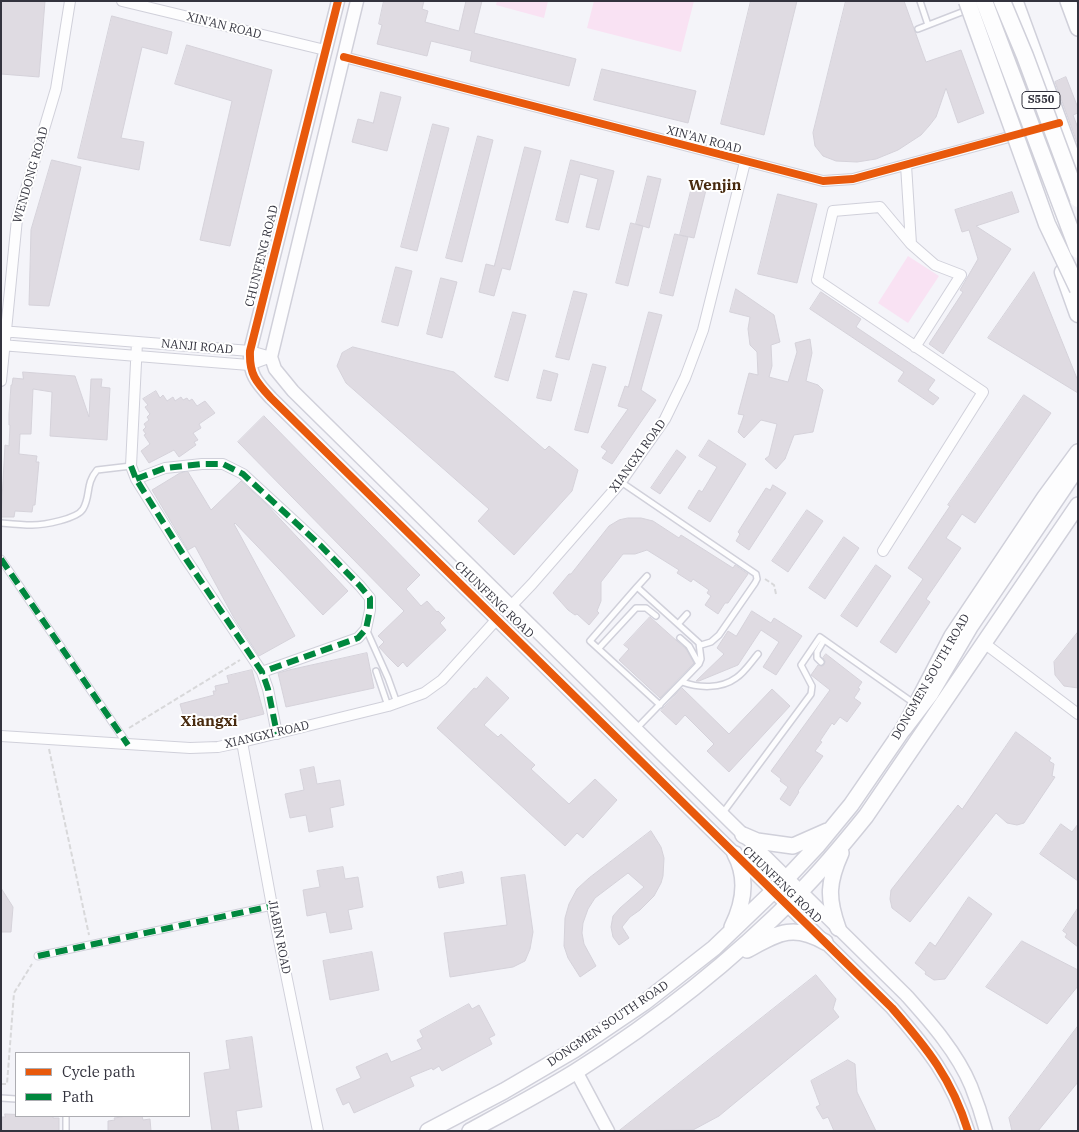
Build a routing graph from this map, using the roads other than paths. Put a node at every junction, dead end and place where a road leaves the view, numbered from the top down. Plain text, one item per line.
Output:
1 (70, 1) edge
2 (122, 1) edge
3 (338, 1) edge
4 (357, 1) edge
5 (920, 1) edge
6 (1002, 1) edge
7 (1015, 1) edge
8 (976, 3) edge
9 (1069, 5) edge
10 (928, 25) junction
11 (1078, 28) edge
12 (918, 29) dead end
13 (1078, 36) edge
14 (325, 50) junction
15 (344, 57) junction
16 (1059, 123) junction
17 (1023, 133) junction
18 (745, 162) junction
19 (906, 166) junction
20 (1078, 173) edge
21 (1078, 199) edge
22 (1047, 224) junction
23 (911, 244) junction
24 (1078, 250) edge
25 (1078, 285) edge
26 (1078, 289) edge
27 (1078, 314) edge
28 (4, 332) edge
29 (137, 342) junction
30 (3, 345) edge
31 (915, 347) junction
32 (250, 351) junction
33 (137, 356) junction
34 (271, 357) junction
35 (249, 365) junction
36 (1, 381) edge
37 (1078, 452) edge
38 (131, 466) junction
39 (1078, 466) edge
40 (136, 479) junction
41 (621, 482) junction
42 (1078, 504) edge
43 (1, 523) edge
44 (883, 550) dead end
45 (1, 559) edge
46 (647, 576) dead end
47 (637, 587) junction
48 (512, 605) junction
49 (687, 614) dead end
50 (656, 616) dead end
51 (497, 619) junction
52 (678, 624) junction
53 (366, 629) junction
54 (680, 638) dead end
55 (824, 640) junction
56 (984, 643) junction
57 (700, 645) junction
58 (599, 648) junction
59 (758, 654) dead end
60 (821, 662) dead end
61 (699, 664) junction
62 (376, 671) dead end
63 (262, 672) junction
64 (682, 682) junction
65 (392, 705) junction
66 (660, 705) junction
67 (916, 705) junction
68 (1078, 714) edge
69 (904, 728) junction
70 (636, 730) junction
71 (277, 734) junction
72 (1, 736) edge
73 (242, 742) junction
74 (128, 745) junction
75 (722, 814) junction
76 (831, 829) junction
77 (743, 835) junction
78 (846, 840) junction
79 (735, 854) junction
80 (787, 878) junction
81 (774, 892) junction
82 (801, 892) junction
83 (787, 905) junction
84 (272, 906) junction
85 (838, 928) junction
86 (729, 934) junction
87 (825, 942) junction
88 (38, 956) road end
89 (726, 962) junction
90 (576, 1071) junction
91 (1, 1098) edge
92 (15, 1099) edge
93 (66, 1117) edge
94 (66, 1131) edge
95 (318, 1131) edge
96 (428, 1131) edge
97 (470, 1131) edge
98 (608, 1131) edge
99 (968, 1131) edge
100 (986, 1131) edge

1 - 28 street, WENDONG ROAD
2 - 14 street, XIN'AN ROAD
3 - 14 street, CHUNFENG ROAD
4 - 15 street
5 - 10 lane
6 - 21 highway, S550, bridge
7 - 16 main road
8 - 10 lane
8 - 17 main road
8 - 22 highway, bridge
8 - 24 highway, S550, bridge
9 - 11 main road
9 - 13 lane
10 - 12 lane
14 - 32 street, CHUNFENG ROAD
15 - 18 street, XIN'AN ROAD
15 - 34 street
16 - 17 street, XIN'AN ROAD
16 - 20 main road
17 - 19 street, XIN'AN ROAD
17 - 25 main road
18 - 19 street, XIN'AN ROAD
18 - 41 street, XIANGXI ROAD
19 - 23 street
22 - 26 highway, bridge
22 - 27 highway, bridge
23 - 31 street
23 - 31 street
28 - 29 street, NANJI ROAD
28 - 30 street, WENDONG ROAD
29 - 32 street, NANJI ROAD
29 - 33 street
30 - 33 street, NANJI ROAD
30 - 36 street, WENDONG ROAD
31 - 44 street
32 - 34 street, NANJI ROAD
32 - 35 street, CHUNFENG ROAD
33 - 35 street, NANJI ROAD
33 - 38 street
34 - 35 street, NANJI ROAD
34 - 48 street, CHUNFENG ROAD
35 - 51 street, CHUNFENG ROAD
37 - 67 main road, DONGMEN SOUTH ROAD
38 - 40 street
38 - 43 lane
39 - 69 highway
40 - 53 street
40 - 63 street
41 - 48 street, XIANGXI ROAD
41 - 57 lane
42 - 56 main road, DONGMEN SOUTH ROAD
45 - 74 street
46 - 47 lane
47 - 52 lane
47 - 58 lane
48 - 70 street, CHUNFENG ROAD
49 - 52 lane
50 - 58 lane
51 - 65 street, XIANGXI ROAD
51 - 79 street, CHUNFENG ROAD
52 - 57 lane
53 - 63 street
53 - 65 lane
54 - 61 lane
55 - 60 lane
55 - 67 lane
55 - 75 lane
56 - 68 street
56 - 78 main road, DONGMEN SOUTH ROAD
57 - 61 lane
58 - 66 lane
59 - 64 lane
61 - 64 lane
62 - 65 lane
63 - 71 street
64 - 66 lane
65 - 71 street, XIANGXI ROAD
66 - 70 lane
67 - 69 main road, DONGMEN SOUTH ROAD
69 - 76 main road, DONGMEN SOUTH ROAD
70 - 75 street, CHUNFENG ROAD
71 - 73 street, XIANGXI ROAD
72 - 74 street, XIANGXI ROAD
73 - 74 street, XIANGXI ROAD
73 - 84 street, JIABIN ROAD
75 - 77 street, CHUNFENG ROAD
76 - 77 main road
76 - 80 main road, DONGMEN SOUTH ROAD
77 - 80 street, CHUNFENG ROAD
78 - 82 main road, DONGMEN SOUTH ROAD
78 - 85 main road
79 - 81 street, CHUNFENG ROAD
79 - 86 main road
80 - 81 main road, DONGMEN SOUTH ROAD
80 - 82 street, CHUNFENG ROAD
81 - 83 street, CHUNFENG ROAD
81 - 86 main road, DONGMEN SOUTH ROAD
82 - 83 main road, DONGMEN SOUTH ROAD
82 - 85 street, CHUNFENG ROAD
83 - 87 street, CHUNFENG ROAD
83 - 89 main road, DONGMEN SOUTH ROAD
84 - 88 street
84 - 95 street, JIABIN ROAD
85 - 100 street, CHUNFENG ROAD
86 - 96 main road, DONGMEN SOUTH ROAD
87 - 89 main road
87 - 99 street, CHUNFENG ROAD
89 - 90 main road, DONGMEN SOUTH ROAD
90 - 97 main road, DONGMEN SOUTH ROAD
90 - 98 street
91 - 92 lane
93 - 94 lane

